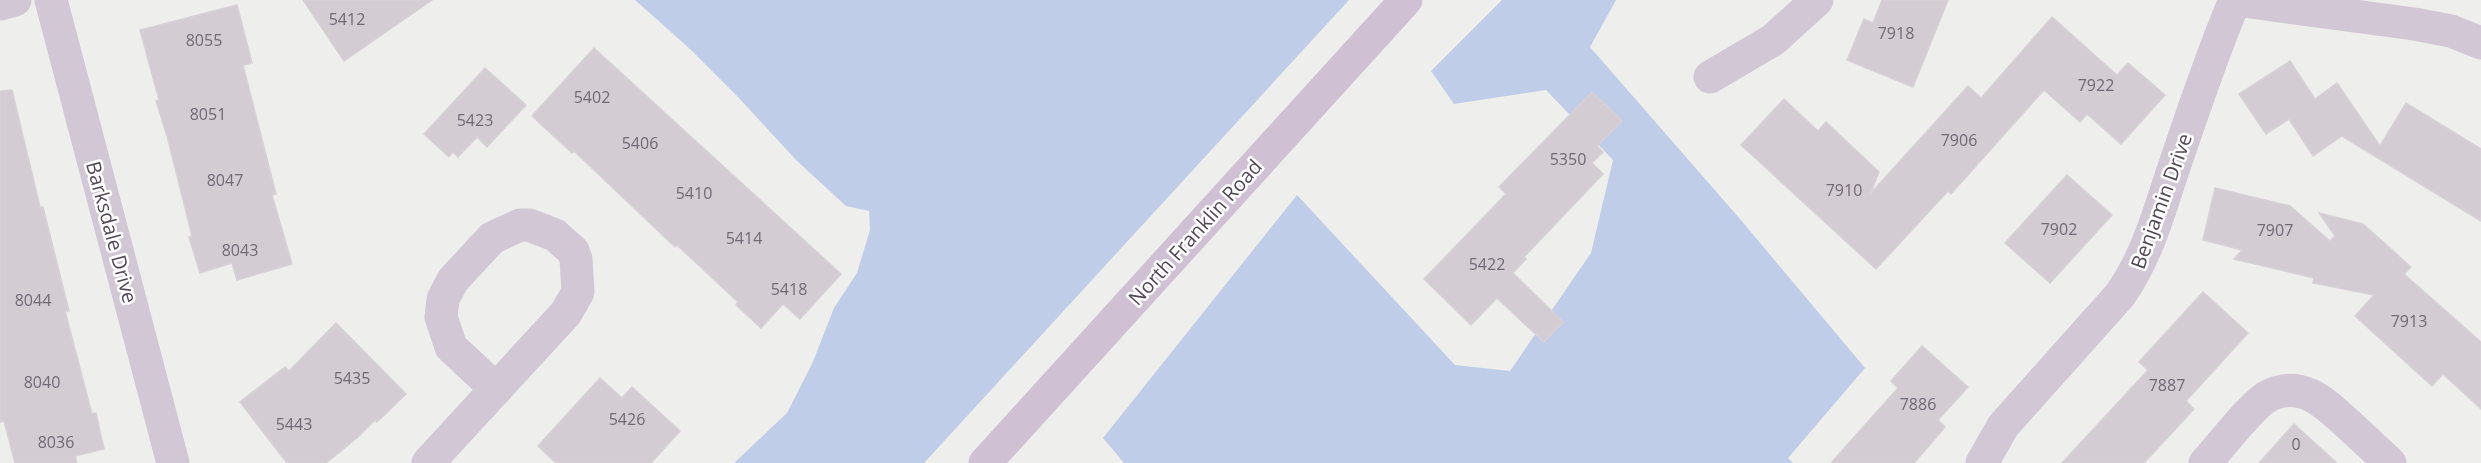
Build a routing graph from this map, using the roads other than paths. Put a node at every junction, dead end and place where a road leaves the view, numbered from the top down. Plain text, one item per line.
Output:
1 (15, 0) edge
2 (51, 0) edge
3 (1406, 0) edge
4 (1817, 0) edge
5 (2235, 0) edge
6 (0, 4) edge
7 (2481, 43) edge
8 (1710, 77) dead end
9 (496, 389) junction
10 (173, 463) edge
11 (428, 463) edge
12 (985, 463) edge
13 (1982, 463) edge
14 (2205, 463) edge
15 (2390, 463) edge

1 - 6 street
2 - 10 street, Barksdale Drive
3 - 12 main road, North Franklin Road
4 - 8 street
5 - 7 street, Benjamin Drive
5 - 13 street, Benjamin Drive
9 - 9 street
9 - 11 street
14 - 15 street

